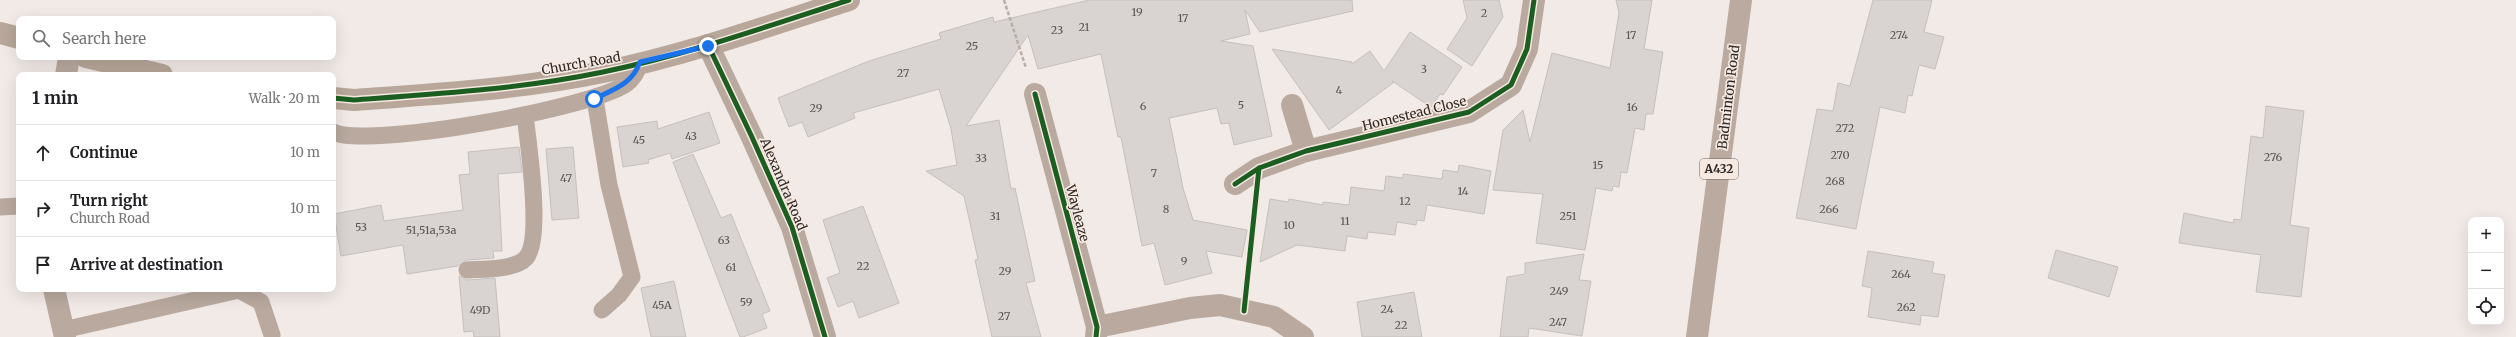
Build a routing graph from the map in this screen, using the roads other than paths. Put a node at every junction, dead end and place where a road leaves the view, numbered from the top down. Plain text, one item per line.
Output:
1 (849, 0) edge
2 (1534, 0) edge
3 (1741, 0) edge
4 (0, 33) edge
5 (16, 37) edge
6 (708, 46) junction
7 (68, 60) edge
8 (99, 60) edge
9 (640, 62) junction
10 (66, 72) edge
11 (149, 72) edge
12 (1035, 94) road end
13 (336, 98) edge
14 (594, 99) junction
15 (1292, 105) dead end
16 (525, 115) junction
17 (336, 133) edge
18 (1306, 151) junction
19 (1235, 184) dead end
20 (16, 206) edge
21 (0, 207) edge
22 (467, 270) dead end
23 (55, 292) edge
24 (231, 292) edge
25 (243, 292) edge
26 (602, 310) dead end
27 (1096, 332) edge
28 (64, 334) edge
29 (272, 335) dead end
30 (824, 337) edge
31 (1303, 337) edge
32 (1697, 337) edge

1 - 6 street, Church Road
2 - 18 street, Homestead Close
3 - 32 main road, Badminton Road / A432
4 - 5 street
6 - 9 street, Church Road
6 - 30 street, Alexandra Road
7 - 10 street
8 - 11 street
9 - 13 street, Church Road
9 - 14 lane
12 - 27 street, Wayleaze
14 - 16 lane
14 - 26 lane
15 - 18 street
16 - 17 lane
16 - 22 lane
18 - 19 street, Homestead Close
20 - 21 lane
23 - 28 street
24 - 28 lane
25 - 29 lane
27 - 31 street, Wayleaze

